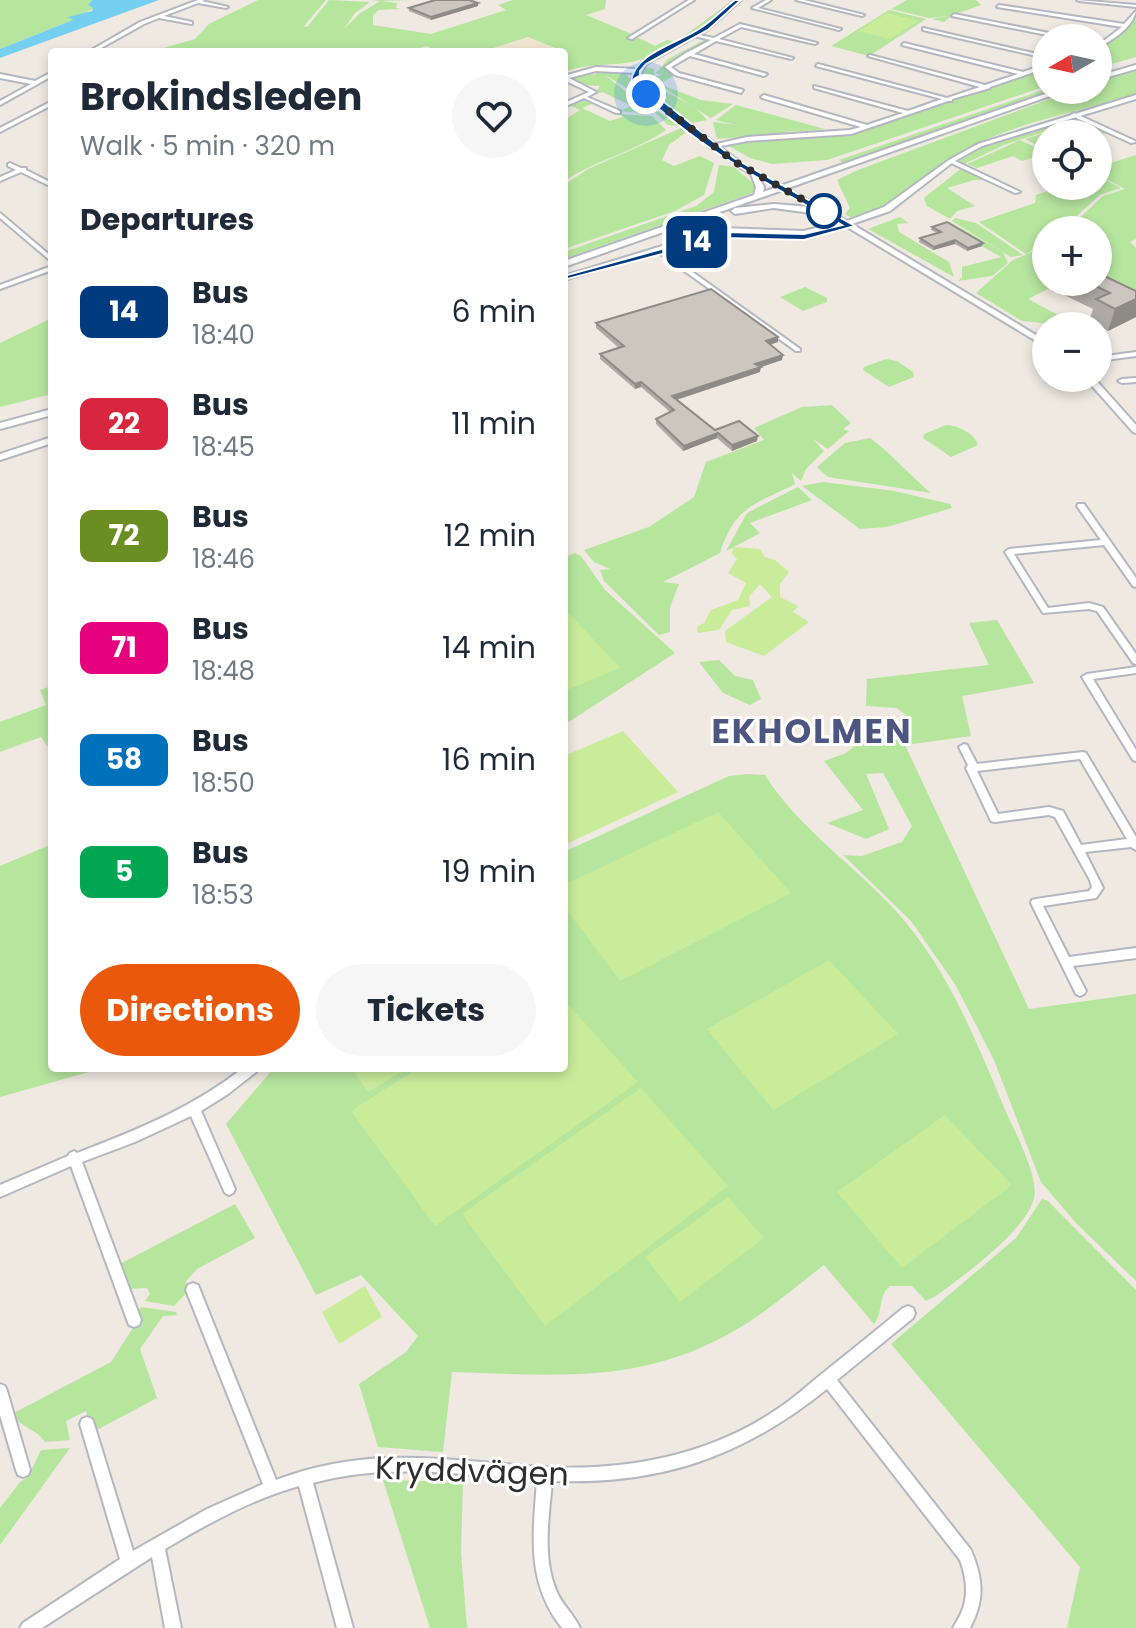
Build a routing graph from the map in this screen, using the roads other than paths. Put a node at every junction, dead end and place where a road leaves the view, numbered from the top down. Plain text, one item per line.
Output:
1 (692, 0) edge
2 (738, 0) edge
3 (769, 0) edge
4 (798, 0) edge
5 (1079, 0) edge
6 (200, 1) edge
7 (999, 6) dead end
8 (226, 7) dead end
9 (1136, 9) edge
10 (862, 15) dead end
11 (954, 15) dead end
12 (159, 16) junction
13 (190, 23) dead end
14 (1126, 26) junction
15 (839, 29) dead end
16 (925, 29) dead end
17 (1032, 31) edge
18 (696, 35) junction
19 (1112, 36) edge
20 (630, 38) dead end
21 (714, 39) junction
22 (815, 43) dead end
23 (904, 44) dead end
24 (98, 48) edge
25 (688, 54) junction
26 (1032, 54) edge
27 (870, 56) dead end
28 (791, 58) dead end
29 (818, 65) dead end
30 (1136, 67) edge
31 (636, 71) junction
32 (1032, 71) edge
33 (764, 74) dead end
34 (1024, 74) junction
35 (1112, 74) edge
36 (0, 76) edge
37 (48, 76) edge
38 (568, 77) edge
39 (568, 80) edge
40 (36, 83) junction
41 (816, 87) dead end
42 (988, 87) junction
43 (741, 91) dead end
44 (764, 97) dead end
45 (1136, 97) edge
46 (586, 98) junction
47 (2, 100) edge
48 (950, 100) junction
49 (1032, 101) edge
50 (568, 104) edge
51 (48, 105) edge
52 (618, 112) dead end
53 (910, 113) junction
54 (1074, 115) junction
55 (868, 127) junction
56 (958, 128) junction
57 (0, 130) edge
58 (1133, 142) dead end
59 (711, 146) junction
60 (951, 161) junction
61 (10, 165) dead end
62 (743, 167) junction
63 (24, 169) junction
64 (48, 176) edge
65 (754, 176) junction
66 (0, 179) edge
67 (41, 179) junction
68 (48, 183) edge
69 (805, 186) junction
70 (781, 191) junction
71 (1017, 192) dead end
72 (758, 195) junction
73 (809, 206) junction
74 (731, 212) junction
75 (0, 215) edge
76 (843, 225) junction
77 (663, 250) junction
78 (48, 257) edge
79 (568, 263) edge
80 (568, 263) edge
81 (48, 269) edge
82 (568, 278) edge
83 (0, 287) edge
84 (1032, 337) edge
85 (798, 350) dead end
86 (1136, 354) edge
87 (1112, 357) edge
88 (1136, 380) edge
89 (1122, 381) dead end
90 (1102, 392) edge
91 (48, 413) edge
92 (0, 425) edge
93 (1136, 430) edge
94 (48, 441) edge
95 (0, 457) edge
96 (1081, 506) dead end
97 (1106, 542) junction
98 (1136, 584) edge
99 (1136, 661) edge
100 (1136, 670) edge
101 (964, 747) dead end
102 (1136, 758) edge
103 (974, 768) junction
104 (1135, 843) edge
105 (1078, 849) junction
106 (1136, 953) edge
107 (1066, 962) junction
108 (1080, 991) dead end
109 (247, 1072) edge
110 (195, 1110) junction
111 (74, 1157) junction
112 (229, 1189) dead end
113 (0, 1191) edge
114 (193, 1290) dead end
115 (908, 1313) dead end
116 (134, 1320) dead end
117 (827, 1378) junction
118 (0, 1391) edge
119 (87, 1424) dead end
120 (23, 1470) dead end
121 (545, 1474) junction
122 (304, 1478) junction
123 (272, 1488) junction
124 (157, 1546) junction
125 (129, 1563) junction
126 (28, 1628) edge
127 (173, 1628) edge
128 (345, 1628) edge
129 (572, 1628) edge
130 (961, 1628) edge

1 - 20 street
2 - 18 street
3 - 15 street
4 - 10 street
5 - 9 street
6 - 8 street
6 - 12 street
7 - 14 street
9 - 14 street
11 - 17 street
12 - 13 street
12 - 24 street
14 - 19 street
16 - 26 street
18 - 21 street
18 - 31 street
21 - 22 street
21 - 25 street
21 - 28 street
23 - 34 street
25 - 33 street
25 - 43 street
27 - 42 street
29 - 48 street
30 - 35 main road
31 - 38 street
31 - 59 street
32 - 34 street
34 - 42 street
36 - 40 street
37 - 40 street
39 - 46 street
40 - 47 street
41 - 53 street
42 - 48 street
44 - 55 street
45 - 54 street
46 - 50 street
46 - 52 street
48 - 53 street
49 - 56 main road
51 - 57 street
53 - 55 street
54 - 58 street
54 - 60 street
55 - 59 street
56 - 69 main road
56 - 70 main road
59 - 62 street
60 - 71 street
60 - 76 street
61 - 63 street
62 - 65 street
62 - 70 street
63 - 66 street
63 - 67 street
64 - 67 street
65 - 70 street
65 - 72 main road
67 - 68 street
69 - 70 main road
69 - 73 main road
70 - 72 main road
70 - 73 street
70 - 74 main road
72 - 79 main road
73 - 74 main road
73 - 76 street
74 - 80 main road
75 - 78 street
76 - 77 street
76 - 84 street
77 - 82 street
77 - 85 street
81 - 83 street
86 - 87 street
88 - 89 street
90 - 93 street
91 - 92 main road
94 - 95 street
96 - 97 street
97 - 98 street
97 - 99 street
100 - 102 street
101 - 103 street
103 - 104 street
103 - 105 street
104 - 105 street
105 - 107 street
106 - 107 street
107 - 108 street
109 - 110 street
110 - 111 street
110 - 112 street
111 - 113 street
111 - 116 street
114 - 123 street
115 - 117 street, Kryddvägen
117 - 121 street, Kryddvägen
117 - 130 street
118 - 120 street
119 - 125 street
121 - 122 street, Kryddvägen
121 - 129 street
122 - 123 street, Kryddvägen
122 - 128 street
123 - 124 street, Kryddvägen
124 - 125 street, Kryddvägen
124 - 127 street
125 - 126 street, Kryddvägen

